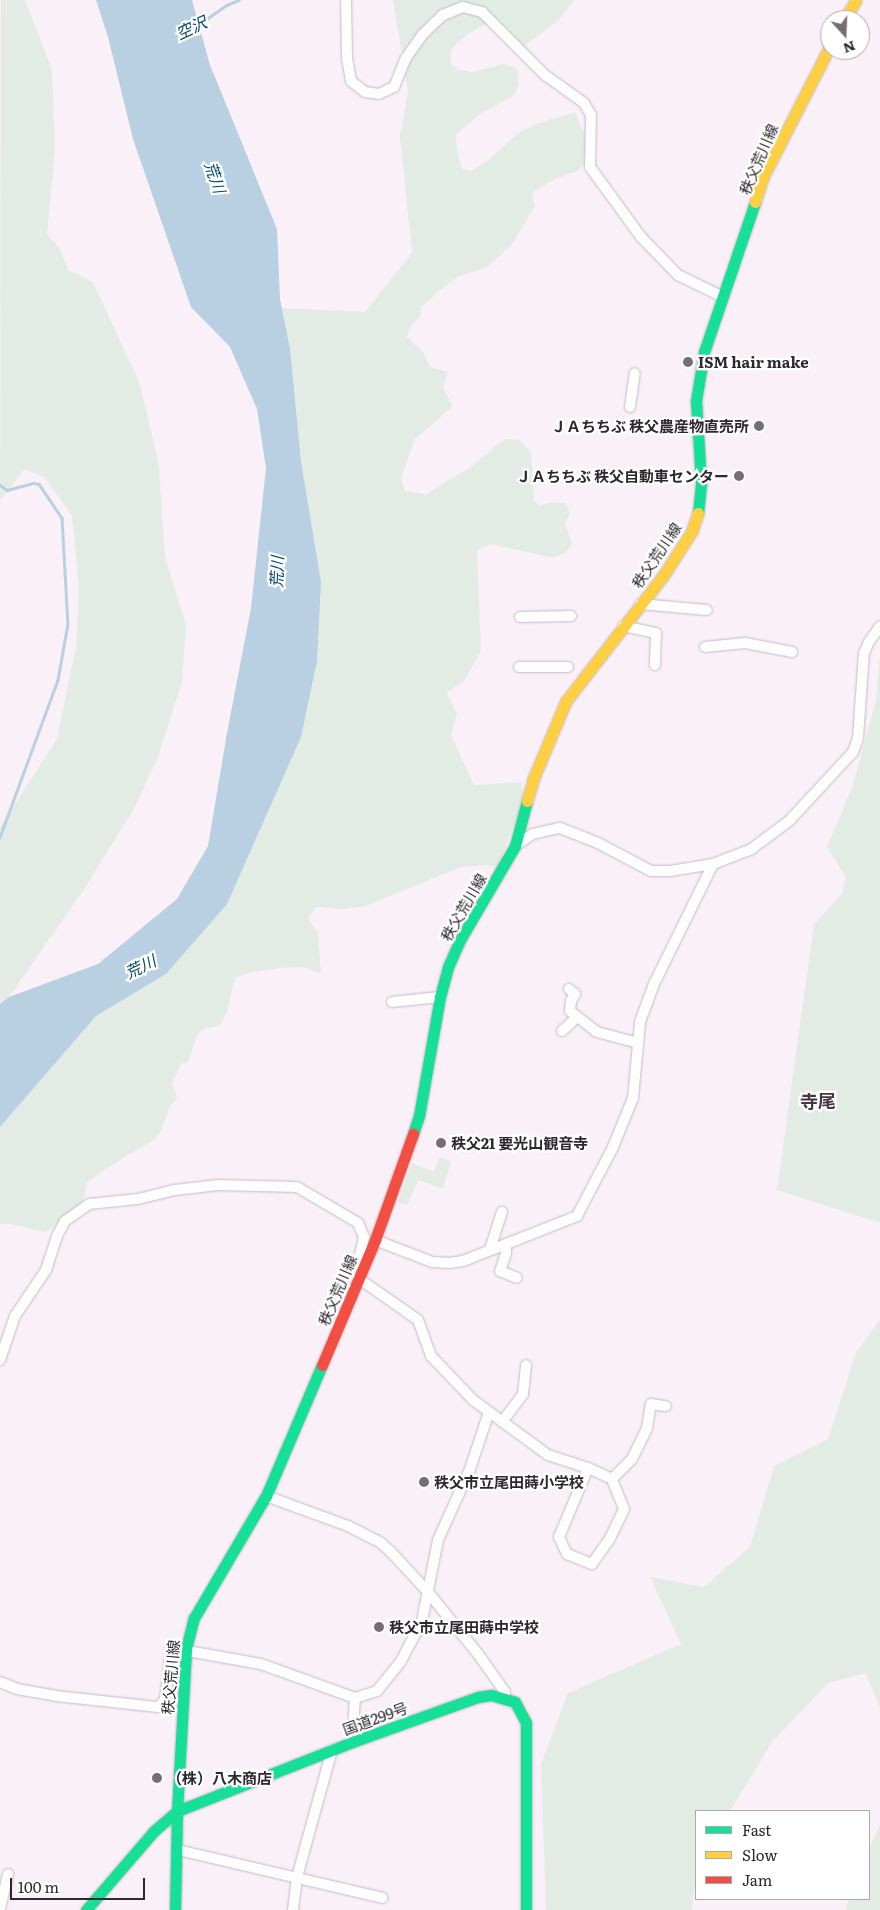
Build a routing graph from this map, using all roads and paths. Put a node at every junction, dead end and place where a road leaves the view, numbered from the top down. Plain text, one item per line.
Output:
1 (346, 0) edge
2 (823, 60) edge
3 (723, 297) junction
4 (635, 373) dead end
5 (630, 407) dead end
6 (640, 604) junction
7 (707, 610) dead end
8 (571, 616) dead end
9 (520, 618) dead end
10 (623, 626) junction
11 (880, 626) edge
12 (706, 647) dead end
13 (792, 652) dead end
14 (655, 665) dead end
15 (519, 667) dead end
16 (568, 667) dead end
17 (515, 846) junction
18 (713, 864) junction
19 (568, 989) dead end
20 (440, 997) junction
21 (392, 1002) dead end
22 (577, 1017) junction
23 (562, 1031) dead end
24 (638, 1043) junction
25 (502, 1212) dead end
26 (375, 1240) junction
27 (506, 1244) junction
28 (490, 1249) junction
29 (363, 1266) junction
30 (358, 1278) junction
31 (517, 1278) dead end
32 (0, 1360) edge
33 (526, 1365) dead end
34 (666, 1406) dead end
35 (489, 1412) junction
36 (502, 1422) junction
37 (588, 1468) junction
38 (612, 1479) junction
39 (266, 1496) junction
40 (428, 1592) junction
41 (186, 1649) junction
42 (0, 1682) edge
43 (504, 1697) junction
44 (355, 1698) junction
45 (352, 1742) junction
46 (332, 1750) junction
47 (177, 1811) junction
48 (178, 1850) junction
49 (8, 1874) dead end
50 (297, 1877) junction
51 (382, 1898) dead end
52 (0, 1909) edge
53 (86, 1910) edge
54 (175, 1910) edge
55 (293, 1910) edge
56 (526, 1910) edge

1 - 3 street
2 - 3 main road, 秩父荒川線
3 - 6 main road, 秩父荒川線
4 - 5 street
6 - 7 street
6 - 10 main road, 秩父荒川線
8 - 9 street
10 - 14 street
10 - 17 main road, 秩父荒川線
11 - 18 street
12 - 13 street
15 - 16 street
17 - 18 street
17 - 20 main road, 秩父荒川線
18 - 24 street
19 - 22 street
20 - 21 street
20 - 26 main road, 秩父荒川線
22 - 23 street
22 - 24 street
24 - 27 street
25 - 28 street
26 - 28 street
26 - 29 main road, 秩父荒川線
27 - 28 street
27 - 31 street
29 - 30 main road, 秩父荒川線
29 - 32 street
30 - 35 street
30 - 39 main road, 秩父荒川線
33 - 36 street
34 - 38 street
35 - 36 street
35 - 40 street
36 - 37 street
37 - 38 street
37 - 38 street
39 - 40 street
39 - 41 main road, 秩父荒川線
40 - 43 street
40 - 44 street
41 - 42 street
41 - 44 street
41 - 47 main road, 秩父荒川線
43 - 45 main road, 国道299号
43 - 56 main road
44 - 45 street
45 - 46 main road, 国道299号
46 - 47 main road, 国道299号
46 - 50 street
47 - 48 main road, 秩父荒川線
47 - 53 main road, 国道299号
48 - 50 street
48 - 54 main road, 秩父荒川線
49 - 52 street
50 - 51 street
50 - 55 street

